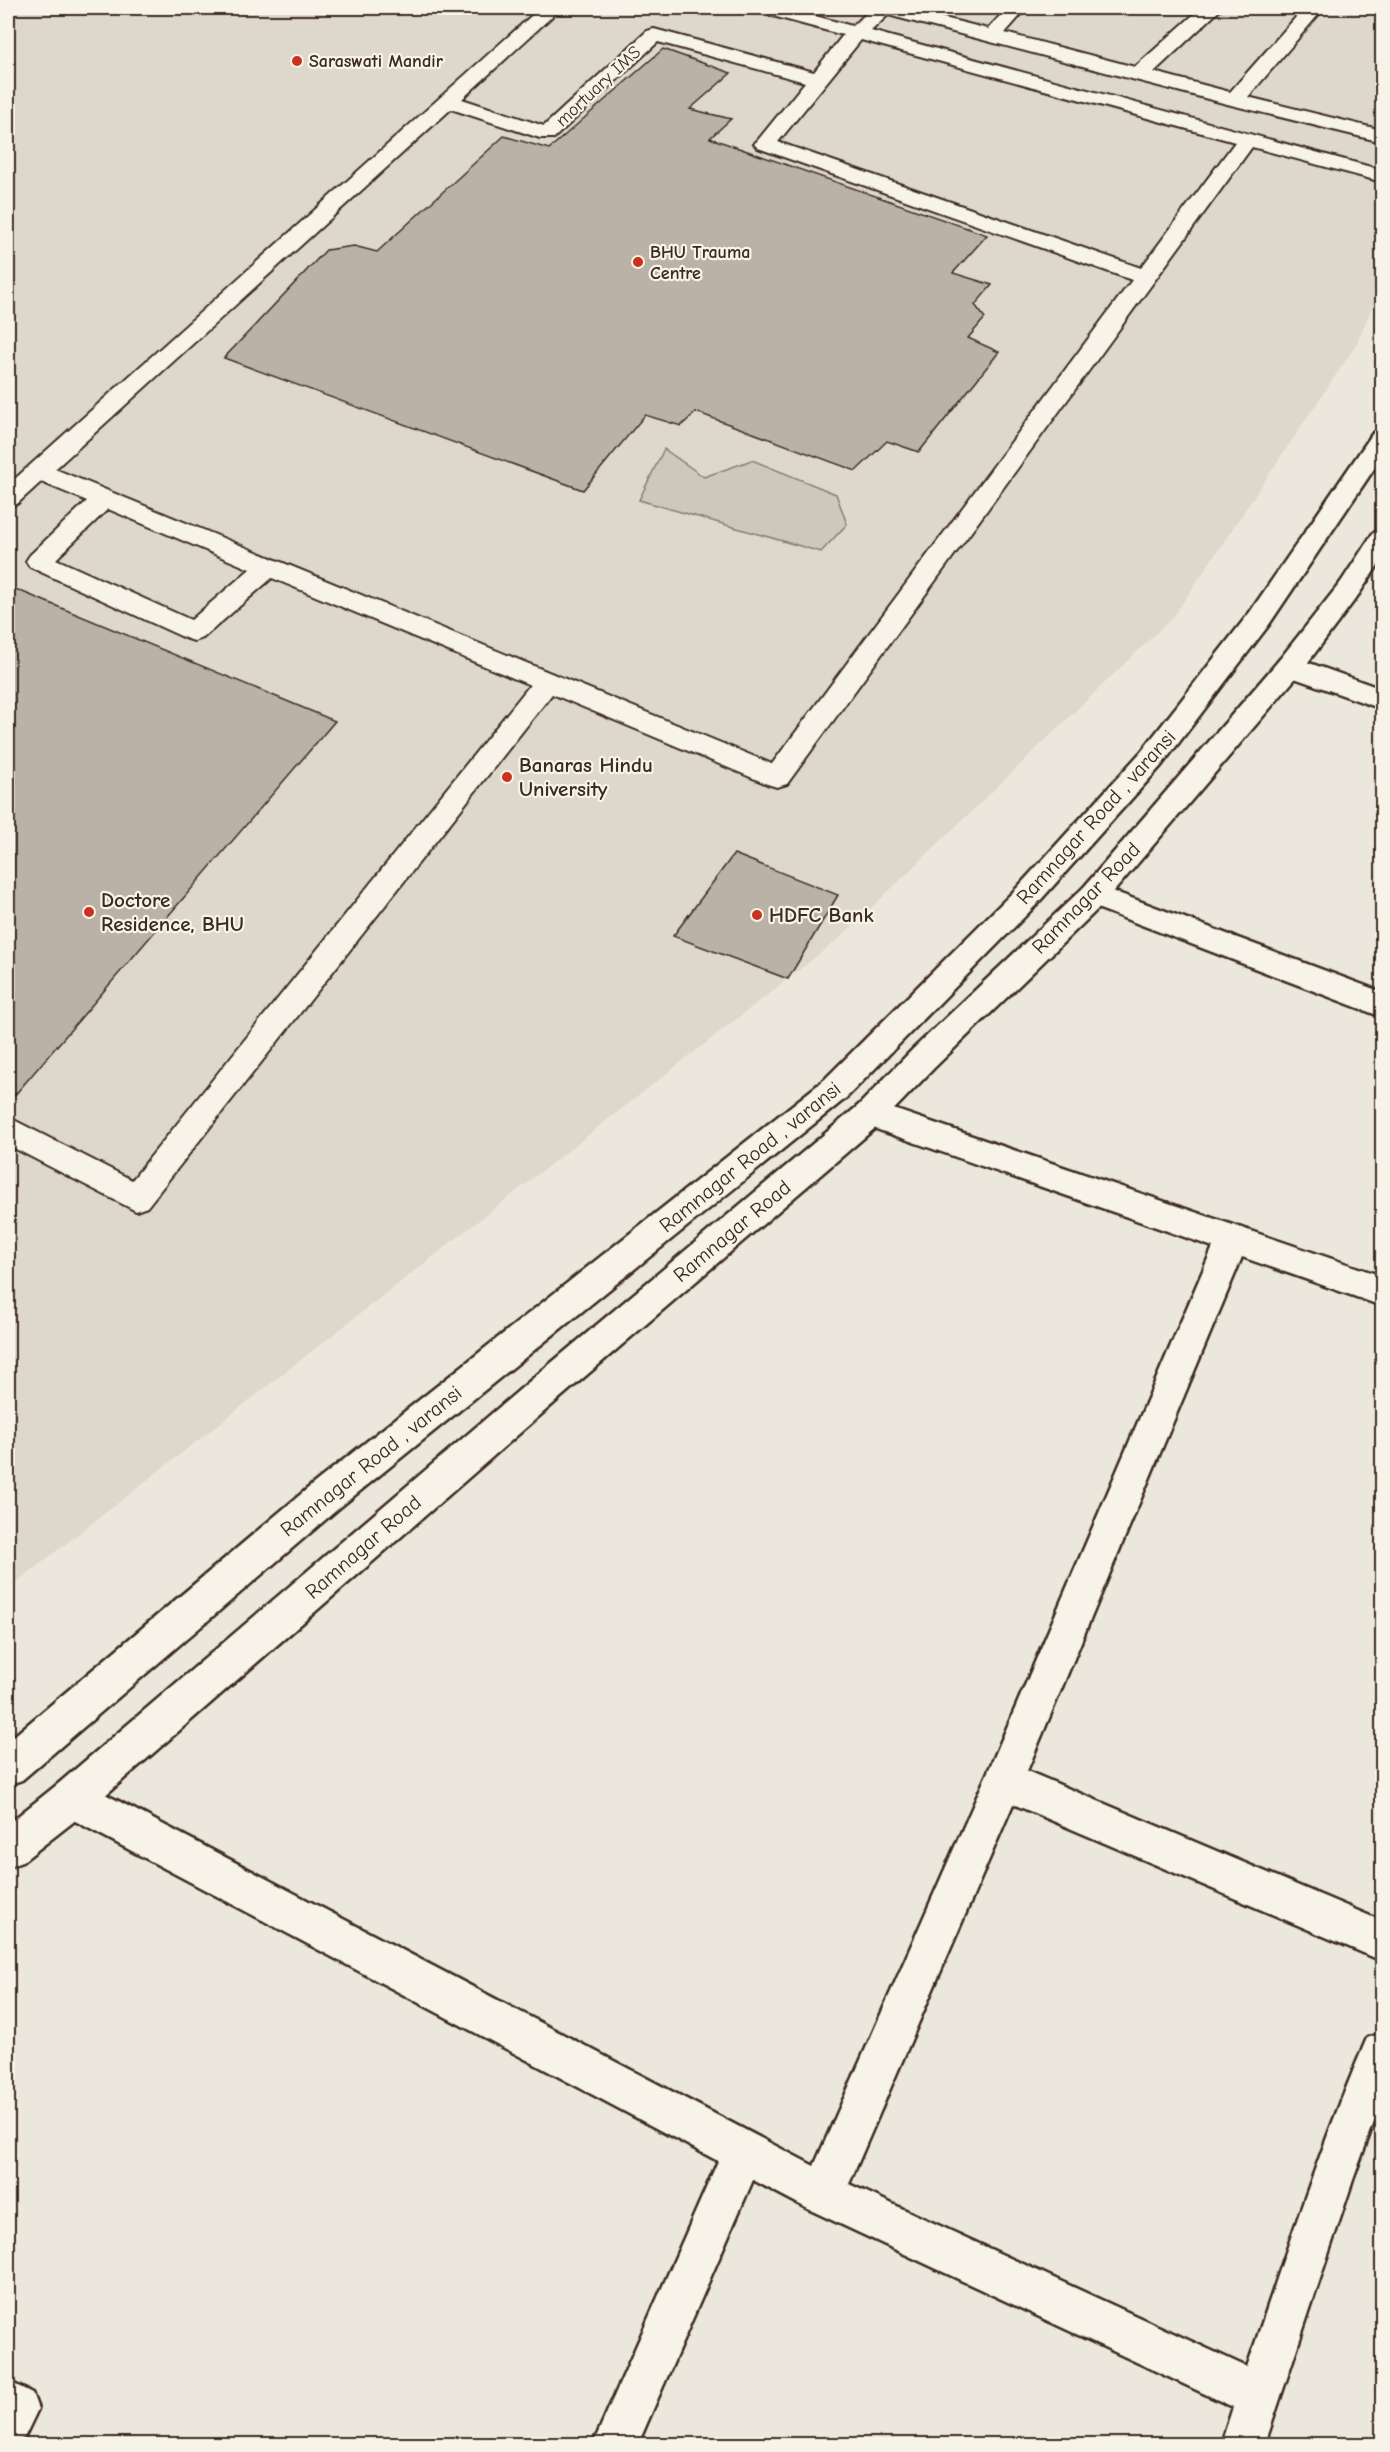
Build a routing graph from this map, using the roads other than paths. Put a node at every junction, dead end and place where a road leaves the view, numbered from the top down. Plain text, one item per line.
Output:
1 (551, 8) edge
2 (765, 8) edge
3 (883, 8) edge
4 (1017, 8) edge
5 (1212, 8) edge
6 (1314, 8) edge
7 (856, 33) junction
8 (993, 35) junction
9 (1141, 73) junction
10 (818, 79) junction
11 (1234, 100) junction
12 (448, 101) junction
13 (1383, 136) edge
14 (1247, 141) junction
15 (1383, 176) edge
16 (1146, 277) junction
17 (1383, 439) edge
18 (38, 471) junction
19 (8, 498) edge
20 (105, 498) junction
21 (1383, 539) edge
22 (268, 566) junction
23 (1290, 666) junction
24 (547, 682) junction
25 (1383, 699) edge
26 (1094, 895) junction
27 (1383, 1005) edge
28 (870, 1114) junction
29 (8, 1130) edge
30 (1232, 1240) junction
31 (1383, 1291) edge
32 (8, 1766) edge
33 (1004, 1781) junction
34 (72, 1798) junction
35 (8, 1848) edge
36 (1383, 1941) edge
37 (1383, 2053) edge
38 (743, 2153) junction
39 (823, 2194) junction
40 (1259, 2396) junction
41 (8, 2403) edge
42 (8, 2422) edge
43 (615, 2445) edge
44 (1243, 2445) edge

1 - 12 lane
2 - 7 lane
3 - 7 lane
3 - 8 lane
4 - 8 lane
5 - 9 lane
6 - 11 lane
7 - 10 lane
7 - 14 lane
8 - 9 lane
9 - 11 lane
10 - 12 lane, mortuary IMS
10 - 16 lane
11 - 13 lane
12 - 18 lane
14 - 15 lane
14 - 16 lane
16 - 24 lane
17 - 32 main road, Ramnagar Road , varansi
18 - 19 lane
18 - 20 lane
20 - 22 lane
20 - 22 lane
21 - 23 main road, Ramnagar Road
22 - 24 lane
23 - 25 main road
23 - 26 main road, Ramnagar Road
24 - 29 lane
26 - 27 main road
26 - 28 main road, Ramnagar Road
28 - 30 main road
28 - 34 main road, Ramnagar Road
30 - 31 main road
30 - 33 main road
33 - 36 main road
33 - 39 main road
34 - 35 main road, Ramnagar Road
34 - 38 main road
37 - 40 main road
38 - 39 main road
38 - 43 main road
39 - 40 main road
40 - 44 main road
41 - 42 main road

